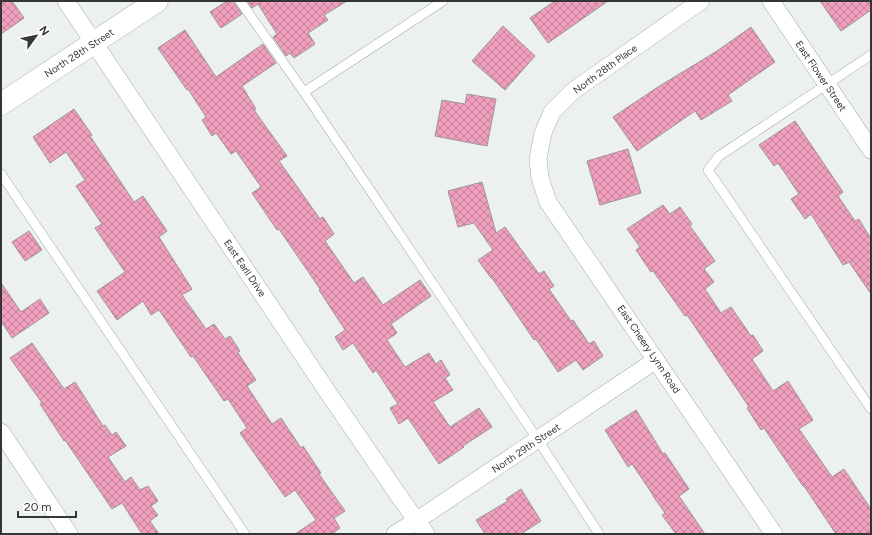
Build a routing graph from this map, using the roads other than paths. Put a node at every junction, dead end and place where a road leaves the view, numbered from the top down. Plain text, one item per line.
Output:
1 (66, 1) edge
2 (157, 1) edge
3 (240, 1) edge
4 (443, 1) edge
5 (701, 1) edge
6 (771, 1) edge
7 (94, 43) junction
8 (871, 55) edge
9 (827, 85) junction
10 (304, 92) junction
11 (1, 104) edge
12 (871, 150) edge
13 (538, 158) joint
14 (1, 174) edge
15 (656, 360) junction
16 (871, 409) edge
17 (1, 432) edge
18 (538, 440) junction
19 (421, 527) edge
20 (69, 534) edge
21 (245, 534) edge
22 (395, 534) edge
23 (599, 534) edge
24 (774, 534) edge

1 - 7 street, East Earll Drive
2 - 7 street, North 28th Street
3 - 10 lane
4 - 10 lane
5 - 13 street, North 28th Place
6 - 9 street, East Flower Street
7 - 11 street, North 28th Street
7 - 19 street, East Earll Drive
8 - 9 lane
9 - 12 street, East Flower Street
9 - 16 lane
10 - 18 lane
13 - 15 street, East Cheery Lynn Road
14 - 21 lane
15 - 18 street, North 29th Street
15 - 24 street, East Cheery Lynn Road
17 - 20 street
18 - 19 street, North 29th Street
18 - 23 lane
19 - 22 street, North 29th Street

